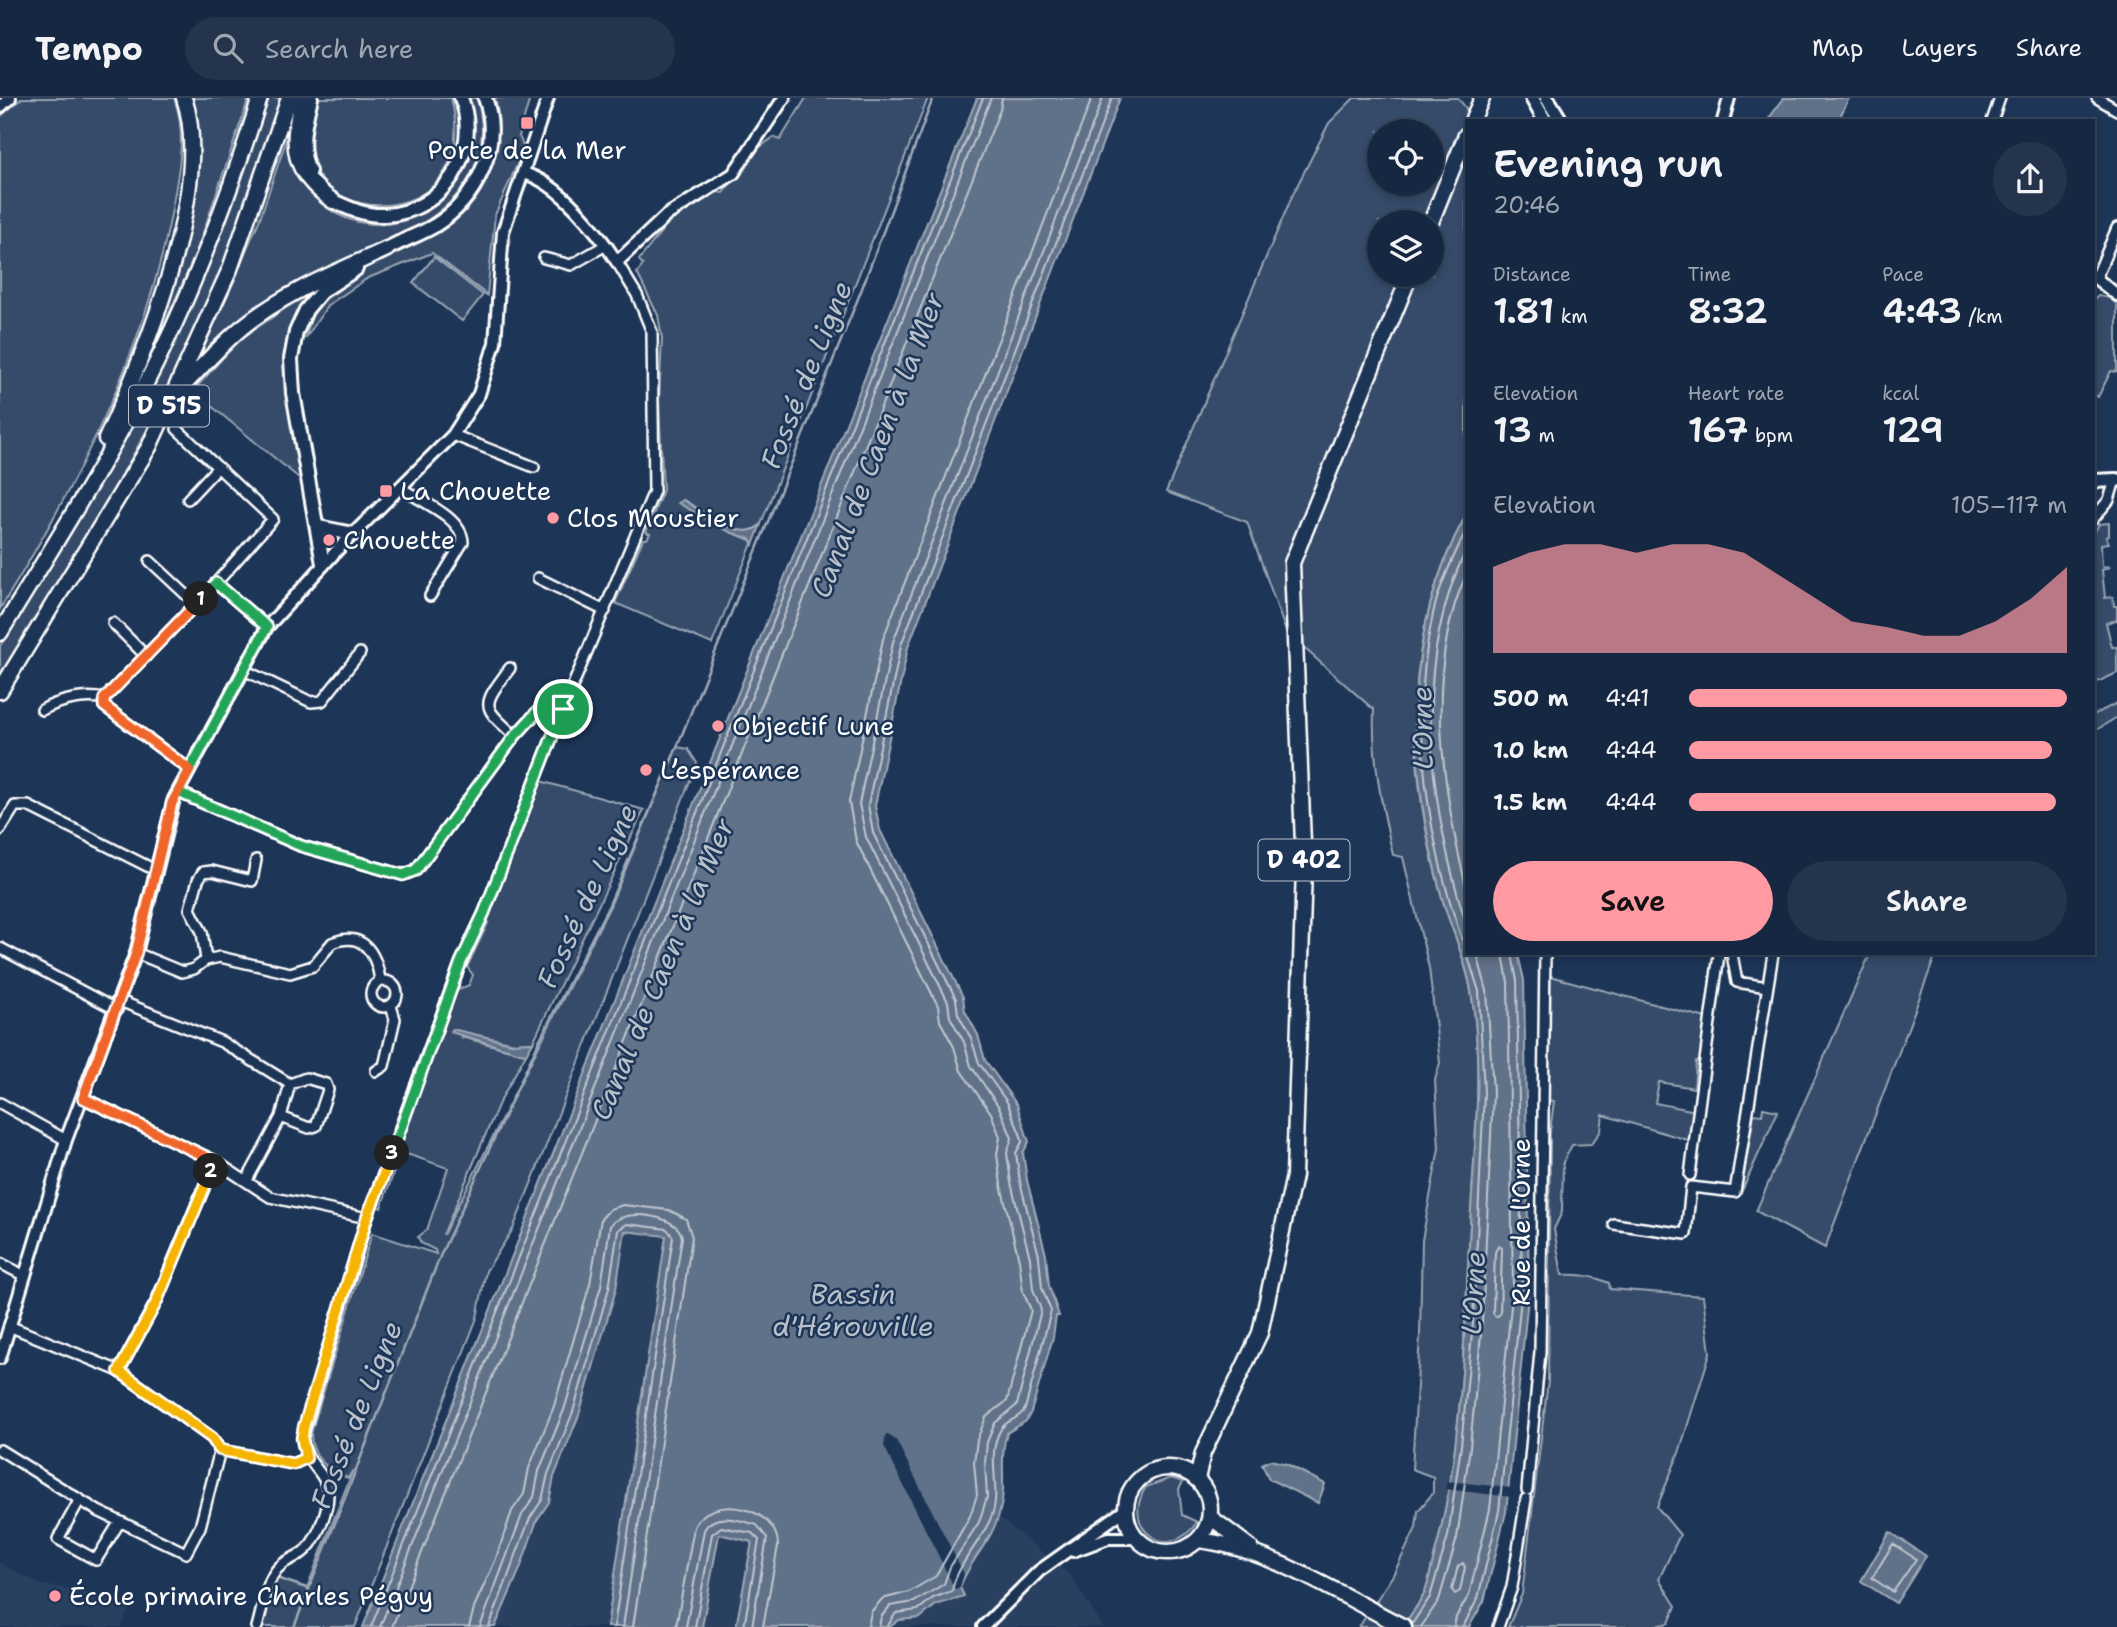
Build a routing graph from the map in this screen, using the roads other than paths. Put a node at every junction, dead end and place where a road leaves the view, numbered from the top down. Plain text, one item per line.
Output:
1 (10, 98) edge
2 (184, 98) edge
3 (260, 98) edge
4 (289, 98) edge
5 (302, 98) edge
6 (312, 98) edge
7 (461, 98) edge
8 (485, 98) edge
9 (548, 98) edge
10 (785, 98) edge
11 (1482, 98) edge
12 (1532, 98) edge
13 (1547, 98) edge
14 (1721, 98) edge
15 (1729, 98) edge
16 (2000, 98) edge
17 (2097, 98) edge
18 (0, 107) edge
19 (2117, 110) edge
20 (1473, 119) edge
21 (1544, 119) edge
22 (1560, 119) edge
23 (1721, 119) edge
24 (1722, 119) edge
25 (1993, 119) edge
26 (1465, 137) edge
27 (523, 173) junction
28 (333, 201) junction
29 (1436, 210) edge
30 (2117, 228) edge
31 (606, 245) junction
32 (387, 249) junction
33 (544, 258) dead end
34 (617, 262) junction
35 (2095, 277) edge
36 (1405, 287) edge
37 (2117, 295) edge
38 (173, 396) junction
39 (177, 429) dead end
40 (453, 435) junction
41 (105, 458) junction
42 (218, 467) junction
43 (534, 467) dead end
44 (2116, 480) edge
45 (2095, 481) edge
46 (401, 488) junction
47 (188, 499) dead end
48 (2095, 517) edge
49 (318, 527) junction
50 (353, 534) junction
51 (150, 561) dead end
52 (323, 564) junction
53 (538, 578) dead end
54 (216, 583) junction
55 (429, 596) dead end
56 (196, 604) junction
57 (605, 611) junction
58 (113, 623) dead end
59 (267, 627) junction
60 (0, 633) edge
61 (359, 653) dead end
62 (146, 656) junction
63 (510, 668) dead end
64 (242, 669) junction
65 (0, 691) edge
66 (104, 699) junction
67 (563, 709) junction
68 (42, 710) dead end
69 (515, 736) junction
70 (190, 770) junction
71 (176, 795) junction
72 (0, 830) edge
73 (256, 860) dead end
74 (155, 870) junction
75 (0, 948) edge
76 (136, 953) junction
77 (1545, 955) edge
78 (1719, 955) edge
79 (1732, 955) edge
80 (1773, 955) edge
81 (206, 960) junction
82 (380, 981) junction
83 (1768, 987) junction
84 (118, 1005) junction
85 (391, 1006) junction
86 (376, 1071) dead end
87 (290, 1084) junction
88 (83, 1098) junction
89 (0, 1103) edge
90 (281, 1117) junction
91 (66, 1140) junction
92 (215, 1161) junction
93 (1690, 1175) dead end
94 (247, 1180) junction
95 (367, 1217) junction
96 (1614, 1224) dead end
97 (0, 1263) edge
98 (25, 1276) junction
99 (9, 1325) junction
100 (0, 1358) edge
101 (119, 1371) junction
102 (0, 1450) edge
103 (220, 1450) junction
104 (1203, 1453) junction
105 (306, 1458) junction
106 (1179, 1469) junction
107 (1197, 1479) junction
108 (79, 1501) junction
109 (1125, 1510) junction
110 (1210, 1517) junction
111 (119, 1523) junction
112 (1137, 1538) junction
113 (1198, 1540) junction
114 (1061, 1555) junction
115 (1269, 1560) junction
116 (257, 1627) edge
117 (983, 1627) edge
118 (1404, 1627) edge
119 (1498, 1627) edge

1 - 18 street
2 - 41 main road
3 - 41 main road, D 515
4 - 38 main road, D 515
5 - 28 main road
6 - 28 street
7 - 28 main road
8 - 32 main road
9 - 27 street
10 - 34 street
11 - 20 main road
12 - 21 main road
13 - 22 main road
14 - 23 street
15 - 24 street
16 - 25 street
17 - 19 street
26 - 29 main road
27 - 31 street
27 - 40 street
30 - 35 street
31 - 33 street
31 - 34 street
32 - 38 main road
32 - 49 main road
34 - 57 street
35 - 37 street
36 - 104 main road, D 402
38 - 65 main road, D 515
39 - 42 street
40 - 43 street
40 - 46 street
41 - 60 main road, D 515
42 - 47 street
42 - 54 street
44 - 45 main road
44 - 48 street
46 - 50 street
46 - 55 street
49 - 50 main road
49 - 52 main road
50 - 52 street
51 - 56 street
52 - 59 street
53 - 57 street
54 - 56 street
54 - 59 street
56 - 62 street
57 - 67 street
58 - 62 street
59 - 64 street
61 - 64 street
62 - 66 street
63 - 69 street
64 - 70 street
66 - 68 street
66 - 70 street
67 - 69 street
67 - 95 street
69 - 71 street
70 - 71 street
71 - 74 street
72 - 74 street
73 - 81 street
74 - 76 street
75 - 84 street
76 - 81 street
76 - 84 street
77 - 119 street, Rue de l'Orne
78 - 93 street
79 - 83 street
80 - 83 street
81 - 82 street
82 - 85 street
82 - 85 street
83 - 96 street
84 - 87 street
84 - 88 street
85 - 86 street
87 - 90 street
87 - 90 street
88 - 91 street
88 - 92 street
89 - 91 street
90 - 94 street
91 - 98 street
92 - 94 street
92 - 101 street
94 - 95 street
95 - 105 street
97 - 98 street
98 - 99 street
99 - 100 street
99 - 101 street
101 - 103 street
102 - 108 street
103 - 105 street
103 - 111 street
104 - 106 main road
104 - 107 main road, D 402
105 - 116 street
106 - 107 main road
106 - 109 main road
107 - 110 main road
108 - 111 street
108 - 111 street
109 - 112 main road
109 - 114 street
110 - 113 main road
110 - 115 main road
112 - 113 main road
112 - 114 street
113 - 115 main road
114 - 117 street
115 - 118 main road

